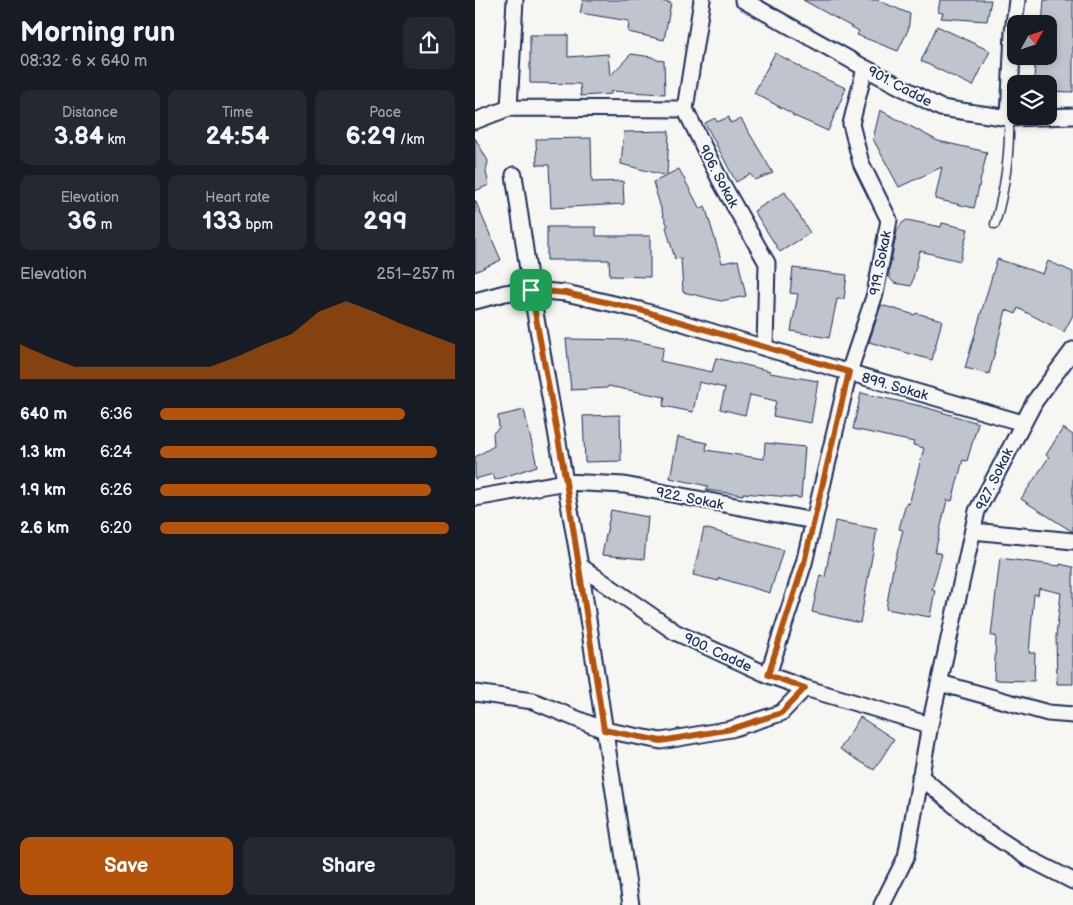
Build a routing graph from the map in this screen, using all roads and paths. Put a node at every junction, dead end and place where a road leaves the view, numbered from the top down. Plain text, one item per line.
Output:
1 (515, 0) edge
2 (702, 0) edge
3 (743, 0) edge
4 (1017, 0) edge
5 (865, 68) junction
6 (1011, 75) edge
7 (509, 108) junction
8 (685, 109) junction
9 (1057, 116) edge
10 (1073, 116) edge
11 (1007, 118) edge
12 (475, 121) edge
13 (1009, 125) edge
14 (514, 175) dead end
15 (995, 224) dead end
16 (531, 290) junction
17 (475, 301) edge
18 (765, 348) junction
19 (1073, 350) edge
20 (849, 372) junction
21 (1023, 423) junction
22 (566, 482) junction
23 (475, 498) edge
24 (814, 521) junction
25 (973, 531) junction
26 (1073, 541) edge
27 (580, 566) junction
28 (768, 675) junction
29 (940, 683) junction
30 (805, 688) junction
31 (475, 693) edge
32 (1073, 715) edge
33 (930, 725) junction
34 (604, 730) junction
35 (920, 776) junction
36 (1073, 880) edge
37 (631, 905) edge
38 (882, 905) edge

1 - 7 street
2 - 8 street
3 - 5 street, 901. Cadde
4 - 6 street
5 - 11 street, 901. Cadde
5 - 20 street, 919. Sokak
7 - 8 street
7 - 12 street
8 - 18 street, 906. Sokak
9 - 10 street, 901. Cadde
13 - 15 lane
14 - 16 street
16 - 17 street, 899. Sokak
16 - 18 street, 899. Sokak
16 - 22 street
18 - 20 street, 899. Sokak
19 - 21 street, 927. Sokak
20 - 21 street, 899. Sokak
20 - 24 street, 919. Sokak
21 - 25 street, 927. Sokak
22 - 23 street, 922. Sokak
22 - 24 street, 922. Sokak
22 - 27 street
24 - 28 street, 919. Sokak
25 - 26 street
25 - 29 street, 927. Sokak
27 - 28 street, 900. Cadde
27 - 34 street
28 - 30 street, 900. Cadde
29 - 32 street
29 - 33 street, 927. Sokak
30 - 33 street, 900. Cadde
30 - 34 street
31 - 34 street
33 - 35 street, 927. Sokak
34 - 37 street
35 - 36 street
35 - 38 street, 927. Sokak

